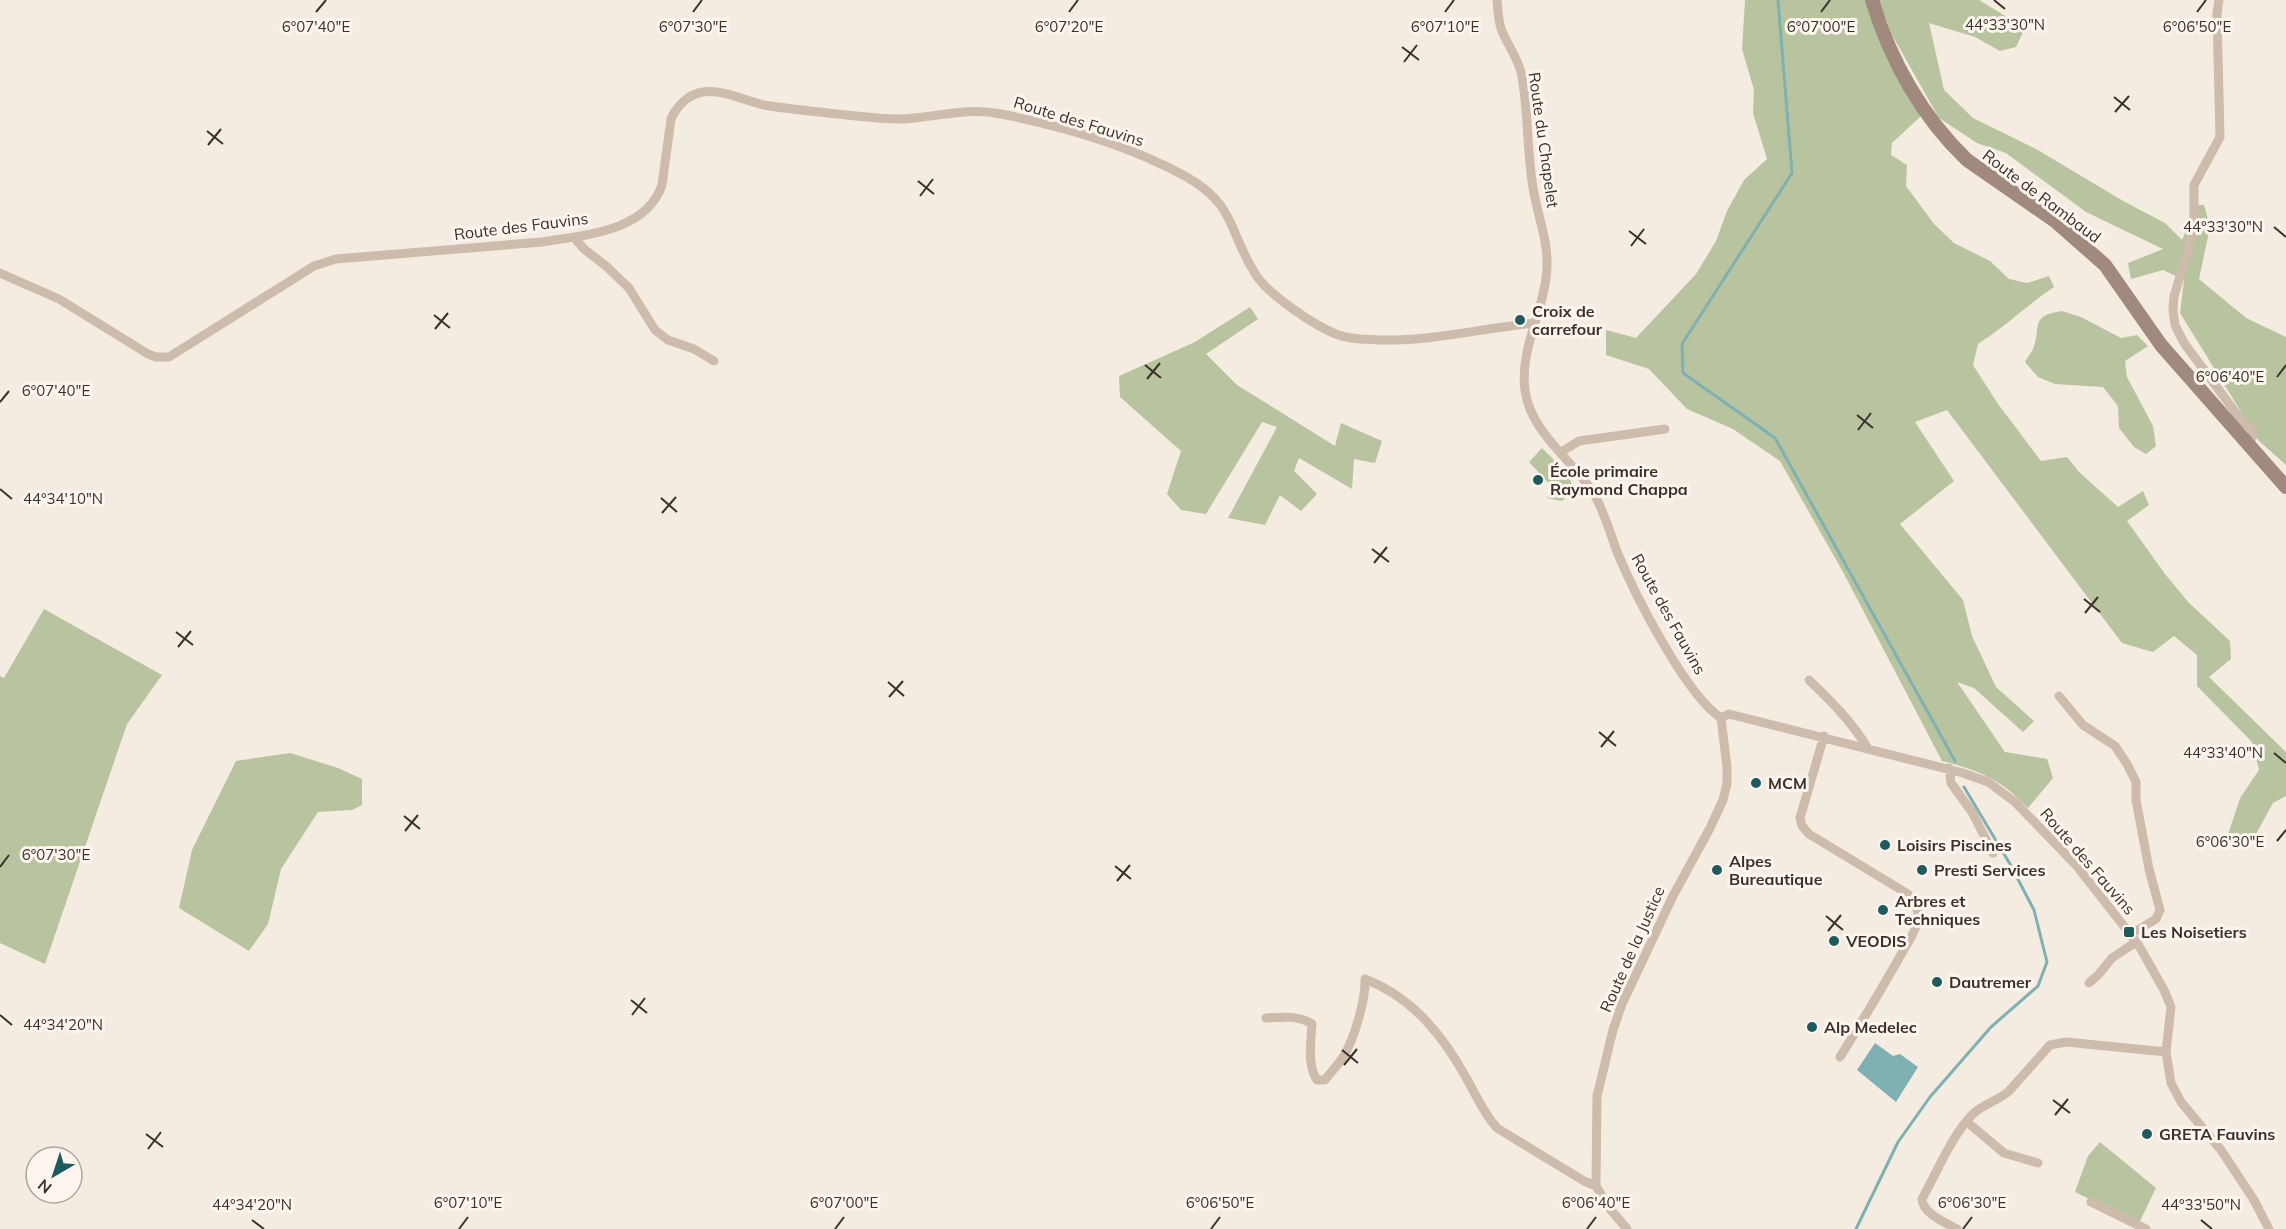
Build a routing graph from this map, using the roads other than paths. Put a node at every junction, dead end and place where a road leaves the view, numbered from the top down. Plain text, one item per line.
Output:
1 (1497, 0) edge
2 (1872, 0) edge
3 (2219, 0) edge
4 (574, 237) junction
5 (0, 273) edge
6 (1535, 323) junction
7 (714, 361) dead end
8 (1665, 429) dead end
9 (2248, 444) junction
10 (1561, 452) junction
11 (2286, 487) edge
12 (1809, 680) dead end
13 (2059, 696) dead end
14 (1721, 718) junction
15 (1824, 736) junction
16 (1867, 747) junction
17 (1949, 768) junction
18 (1993, 853) dead end
19 (2134, 938) junction
20 (2089, 983) dead end
21 (1266, 1018) dead end
22 (2166, 1052) junction
23 (1840, 1057) dead end
24 (1966, 1122) junction
25 (2038, 1162) dead end
26 (1596, 1186) junction
27 (2091, 1202) dead end
28 (2266, 1228) edge
29 (1627, 1229) edge
30 (1957, 1229) edge
31 (2146, 1229) edge

1 - 6 street, Route du Chapelet
2 - 9 street, Route de Rambaud
3 - 9 street
4 - 5 street, Route des Fauvins
4 - 6 street, Route des Fauvins
4 - 7 street
6 - 10 street, Route des Fauvins
8 - 10 street
9 - 11 street, Route de Rambaud
10 - 14 street, Route des Fauvins
12 - 16 street
13 - 19 street
14 - 15 street, Route des Fauvins
14 - 26 street, Route de la Justice
15 - 16 street, Route des Fauvins
15 - 23 street
16 - 17 street, Route des Fauvins
17 - 18 street
17 - 19 street, Route des Fauvins
19 - 20 street
19 - 22 street, Route des Fauvins
21 - 26 street
22 - 24 street
22 - 28 street, Route des Fauvins
24 - 25 street
24 - 30 street
26 - 29 street
27 - 31 street

